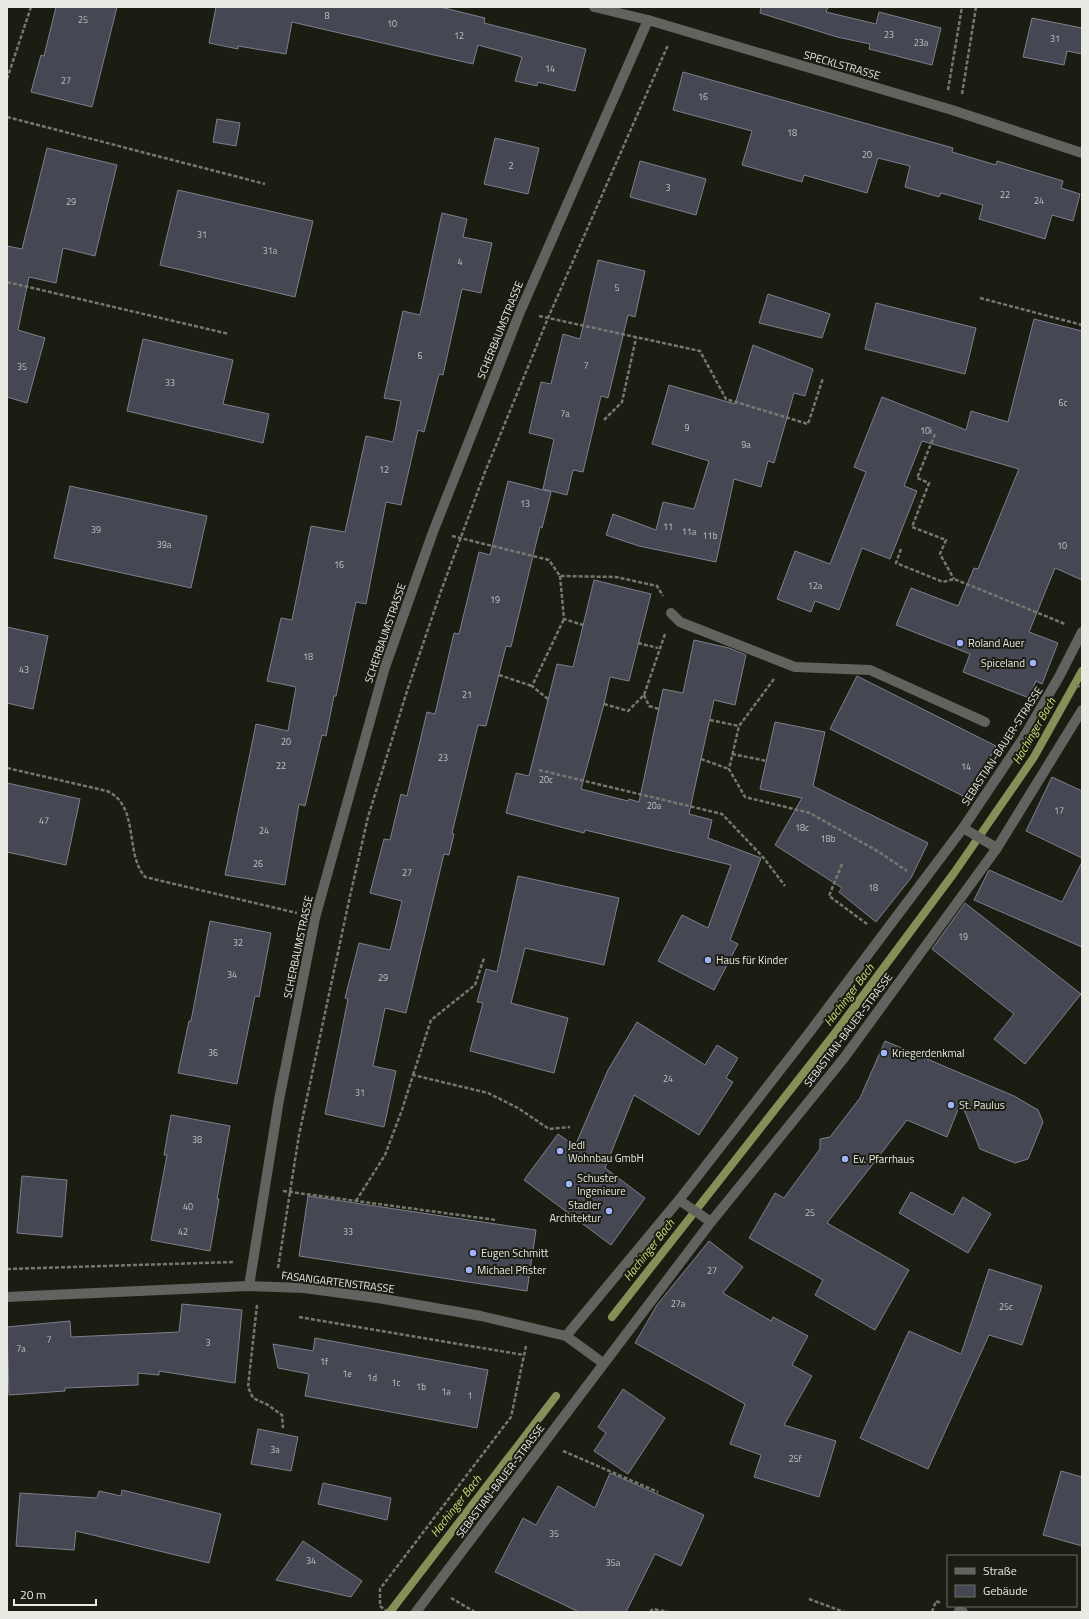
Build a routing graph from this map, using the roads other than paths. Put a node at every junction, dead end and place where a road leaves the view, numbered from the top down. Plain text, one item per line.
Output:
1 (594, 7) edge
2 (648, 20) junction
3 (1082, 153) edge
4 (671, 613) road end
5 (1082, 632) edge
6 (1082, 710) edge
7 (985, 722) dead end
8 (963, 828) junction
9 (997, 848) junction
10 (683, 1203) junction
11 (707, 1220) junction
12 (254, 1286) junction
13 (7, 1297) edge
14 (566, 1336) junction
15 (603, 1364) junction
16 (416, 1612) edge

1 - 2 street, SPECKLSTRASSE
2 - 3 street, SPECKLSTRASSE
2 - 12 street, SCHERBAUMSTRASSE
4 - 7 street
5 - 8 street, SEBASTIAN-BAUER-STRASSE
6 - 9 street, SEBASTIAN-BAUER-STRASSE
8 - 9 street
8 - 10 street, SEBASTIAN-BAUER-STRASSE
9 - 11 street, SEBASTIAN-BAUER-STRASSE
10 - 11 street
10 - 14 street, SEBASTIAN-BAUER-STRASSE
11 - 15 street, SEBASTIAN-BAUER-STRASSE
12 - 13 street, FASANGARTENSTRASSE
12 - 14 street, FASANGARTENSTRASSE
14 - 15 street
15 - 16 street, SEBASTIAN-BAUER-STRASSE

